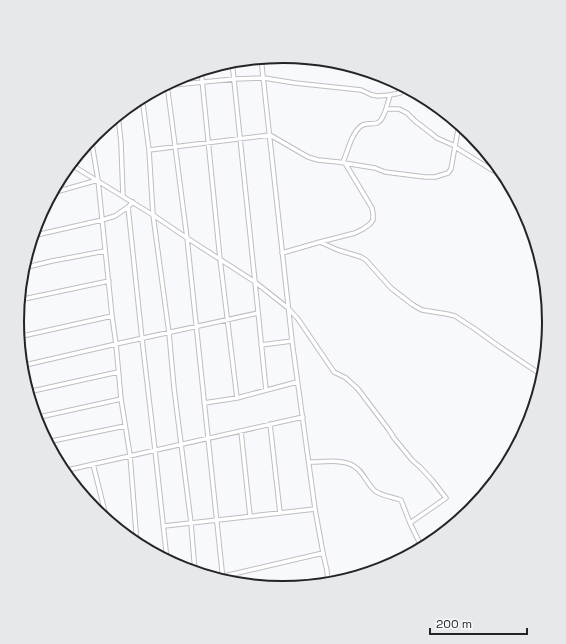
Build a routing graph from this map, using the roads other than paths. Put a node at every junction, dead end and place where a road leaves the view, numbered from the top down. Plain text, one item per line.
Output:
1 (263, 64) edge
2 (233, 68) edge
3 (202, 77) edge
4 (264, 78) junction
5 (234, 79) junction
6 (202, 82) junction
7 (183, 84) edge
8 (167, 91) edge
9 (400, 93) edge
10 (390, 95) junction
11 (143, 105) edge
12 (386, 109) junction
13 (119, 122) edge
14 (458, 131) edge
15 (270, 135) junction
16 (239, 139) junction
17 (209, 143) junction
18 (176, 146) junction
19 (92, 147) edge
20 (455, 147) junction
21 (149, 150) junction
22 (344, 163) junction
23 (76, 167) edge
24 (492, 170) edge
25 (98, 180) junction
26 (60, 191) edge
27 (123, 196) junction
28 (133, 202) junction
29 (128, 207) junction
30 (153, 215) junction
31 (102, 220) junction
32 (40, 234) edge
33 (186, 238) junction
34 (320, 242) junction
35 (105, 251) junction
36 (282, 253) junction
37 (220, 259) junction
38 (30, 266) edge
39 (109, 281) junction
40 (255, 282) junction
41 (25, 299) edge
42 (288, 308) junction
43 (258, 313) junction
44 (112, 316) junction
45 (228, 320) junction
46 (196, 327) junction
47 (169, 333) junction
48 (25, 335) edge
49 (142, 339) junction
50 (292, 341) junction
51 (116, 344) junction
52 (261, 345) junction
53 (27, 364) edge
54 (118, 372) junction
55 (537, 372) edge
56 (297, 382) junction
57 (266, 390) junction
58 (34, 391) edge
59 (237, 398) junction
60 (121, 399) junction
61 (204, 404) junction
62 (42, 416) edge
63 (303, 417) junction
64 (270, 424) junction
65 (125, 426) junction
66 (241, 431) junction
67 (208, 438) junction
68 (53, 441) edge
69 (182, 444) junction
70 (156, 450) junction
71 (130, 455) junction
72 (309, 462) junction
73 (93, 464) junction
74 (70, 469) edge
75 (104, 509) edge
76 (315, 509) junction
77 (280, 513) junction
78 (250, 516) junction
79 (216, 520) junction
80 (191, 523) junction
81 (410, 523) junction
82 (164, 526) junction
83 (136, 535) edge
84 (419, 542) edge
85 (166, 553) edge
86 (323, 553) junction
87 (194, 565) edge
88 (221, 573) edge
89 (233, 576) edge
90 (328, 577) edge

1 - 4 street
2 - 5 street
3 - 6 street
4 - 5 street
4 - 10 street
4 - 15 street
5 - 6 street
5 - 16 street
6 - 7 street
6 - 17 street
8 - 18 street
9 - 10 street
10 - 12 street
11 - 21 street
12 - 20 street
12 - 22 street
13 - 27 street
14 - 20 street
15 - 16 street
15 - 22 street
15 - 36 street
16 - 17 street
16 - 40 street
17 - 18 street
17 - 37 street
18 - 21 street
18 - 33 street
19 - 25 street
20 - 22 street
20 - 24 street
21 - 30 street
22 - 34 street
23 - 25 street
25 - 26 street
25 - 27 street
25 - 31 street
27 - 28 street
28 - 29 street
28 - 30 street
29 - 31 street
29 - 49 street
30 - 33 street
30 - 47 street
31 - 32 street
31 - 35 street
33 - 37 street
33 - 46 street
34 - 36 street
34 - 55 street
35 - 38 street
35 - 39 street
36 - 42 street
37 - 40 street
37 - 45 street
39 - 41 street
39 - 44 street
40 - 42 street
40 - 43 street
42 - 50 street
42 - 81 street
43 - 45 street
43 - 52 street
44 - 48 street
44 - 51 street
45 - 46 street
45 - 59 street
46 - 47 street
46 - 61 street
47 - 49 street
47 - 69 street
49 - 51 street
49 - 70 street
50 - 52 street
50 - 56 street
51 - 53 street
51 - 54 street
52 - 57 street
54 - 58 street
54 - 60 street
56 - 57 street
56 - 63 street
57 - 59 street
59 - 61 street
60 - 62 street
60 - 65 street
61 - 67 street
63 - 64 street
63 - 72 street
64 - 66 street
64 - 77 street
65 - 68 street
65 - 71 street
66 - 67 street
66 - 78 street
67 - 69 street
67 - 79 street
69 - 70 street
69 - 80 street
70 - 71 street
70 - 82 street
71 - 73 street
71 - 83 street
72 - 76 street
72 - 81 street
73 - 74 street
73 - 75 street
76 - 77 street
76 - 86 street
77 - 78 street
78 - 79 street
79 - 80 street
79 - 88 street
80 - 82 street
80 - 87 street
81 - 84 street
82 - 85 street
86 - 89 street
86 - 90 street

